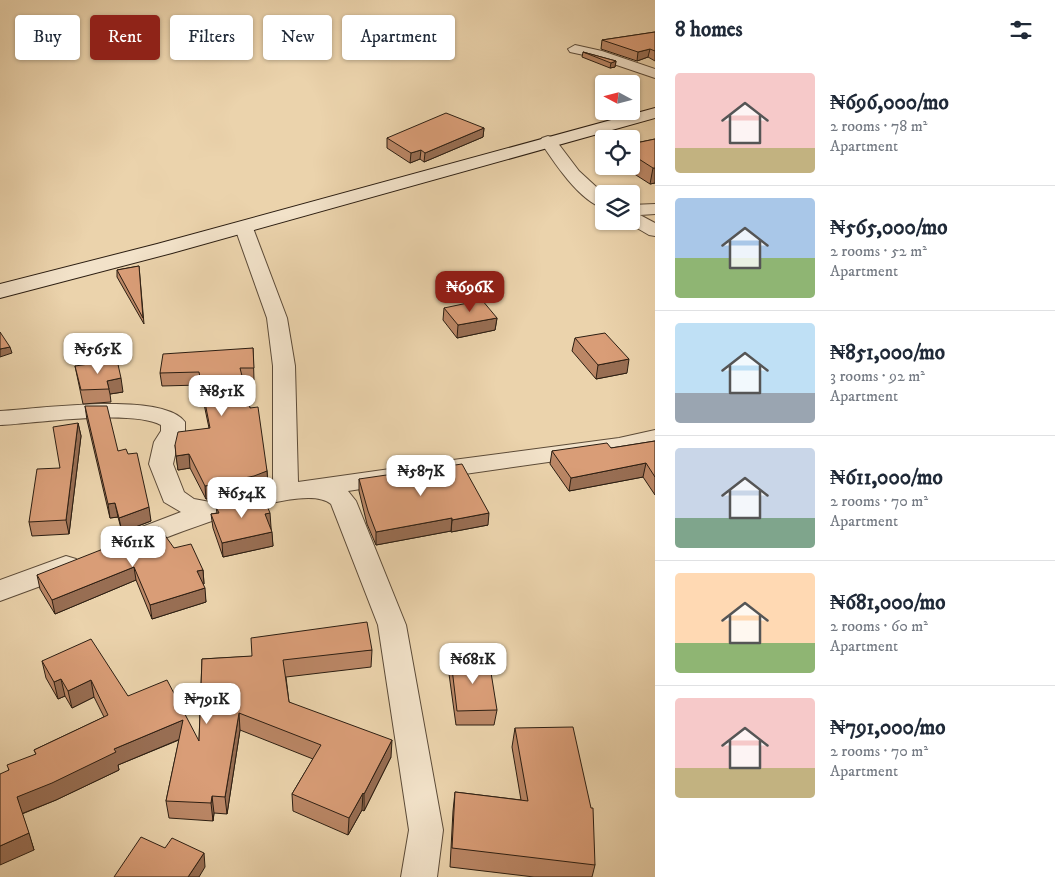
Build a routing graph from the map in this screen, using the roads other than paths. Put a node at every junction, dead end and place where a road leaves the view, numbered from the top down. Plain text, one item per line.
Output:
1 (575, 49) dead end
2 (655, 74) edge
3 (655, 113) edge
4 (548, 141) junction
5 (595, 196) edge
6 (640, 210) edge
7 (655, 210) edge
8 (640, 222) edge
9 (244, 228) junction
10 (655, 231) edge
11 (0, 291) edge
12 (0, 418) edge
13 (655, 437) edge
14 (286, 492) junction
15 (210, 511) junction
16 (0, 591) edge
17 (418, 877) edge

1 - 2 street
3 - 4 main road
4 - 5 street
4 - 9 main road
6 - 7 street
8 - 10 street
9 - 11 main road
9 - 14 street
12 - 15 street
13 - 14 street
14 - 15 street
14 - 17 street
15 - 16 street

